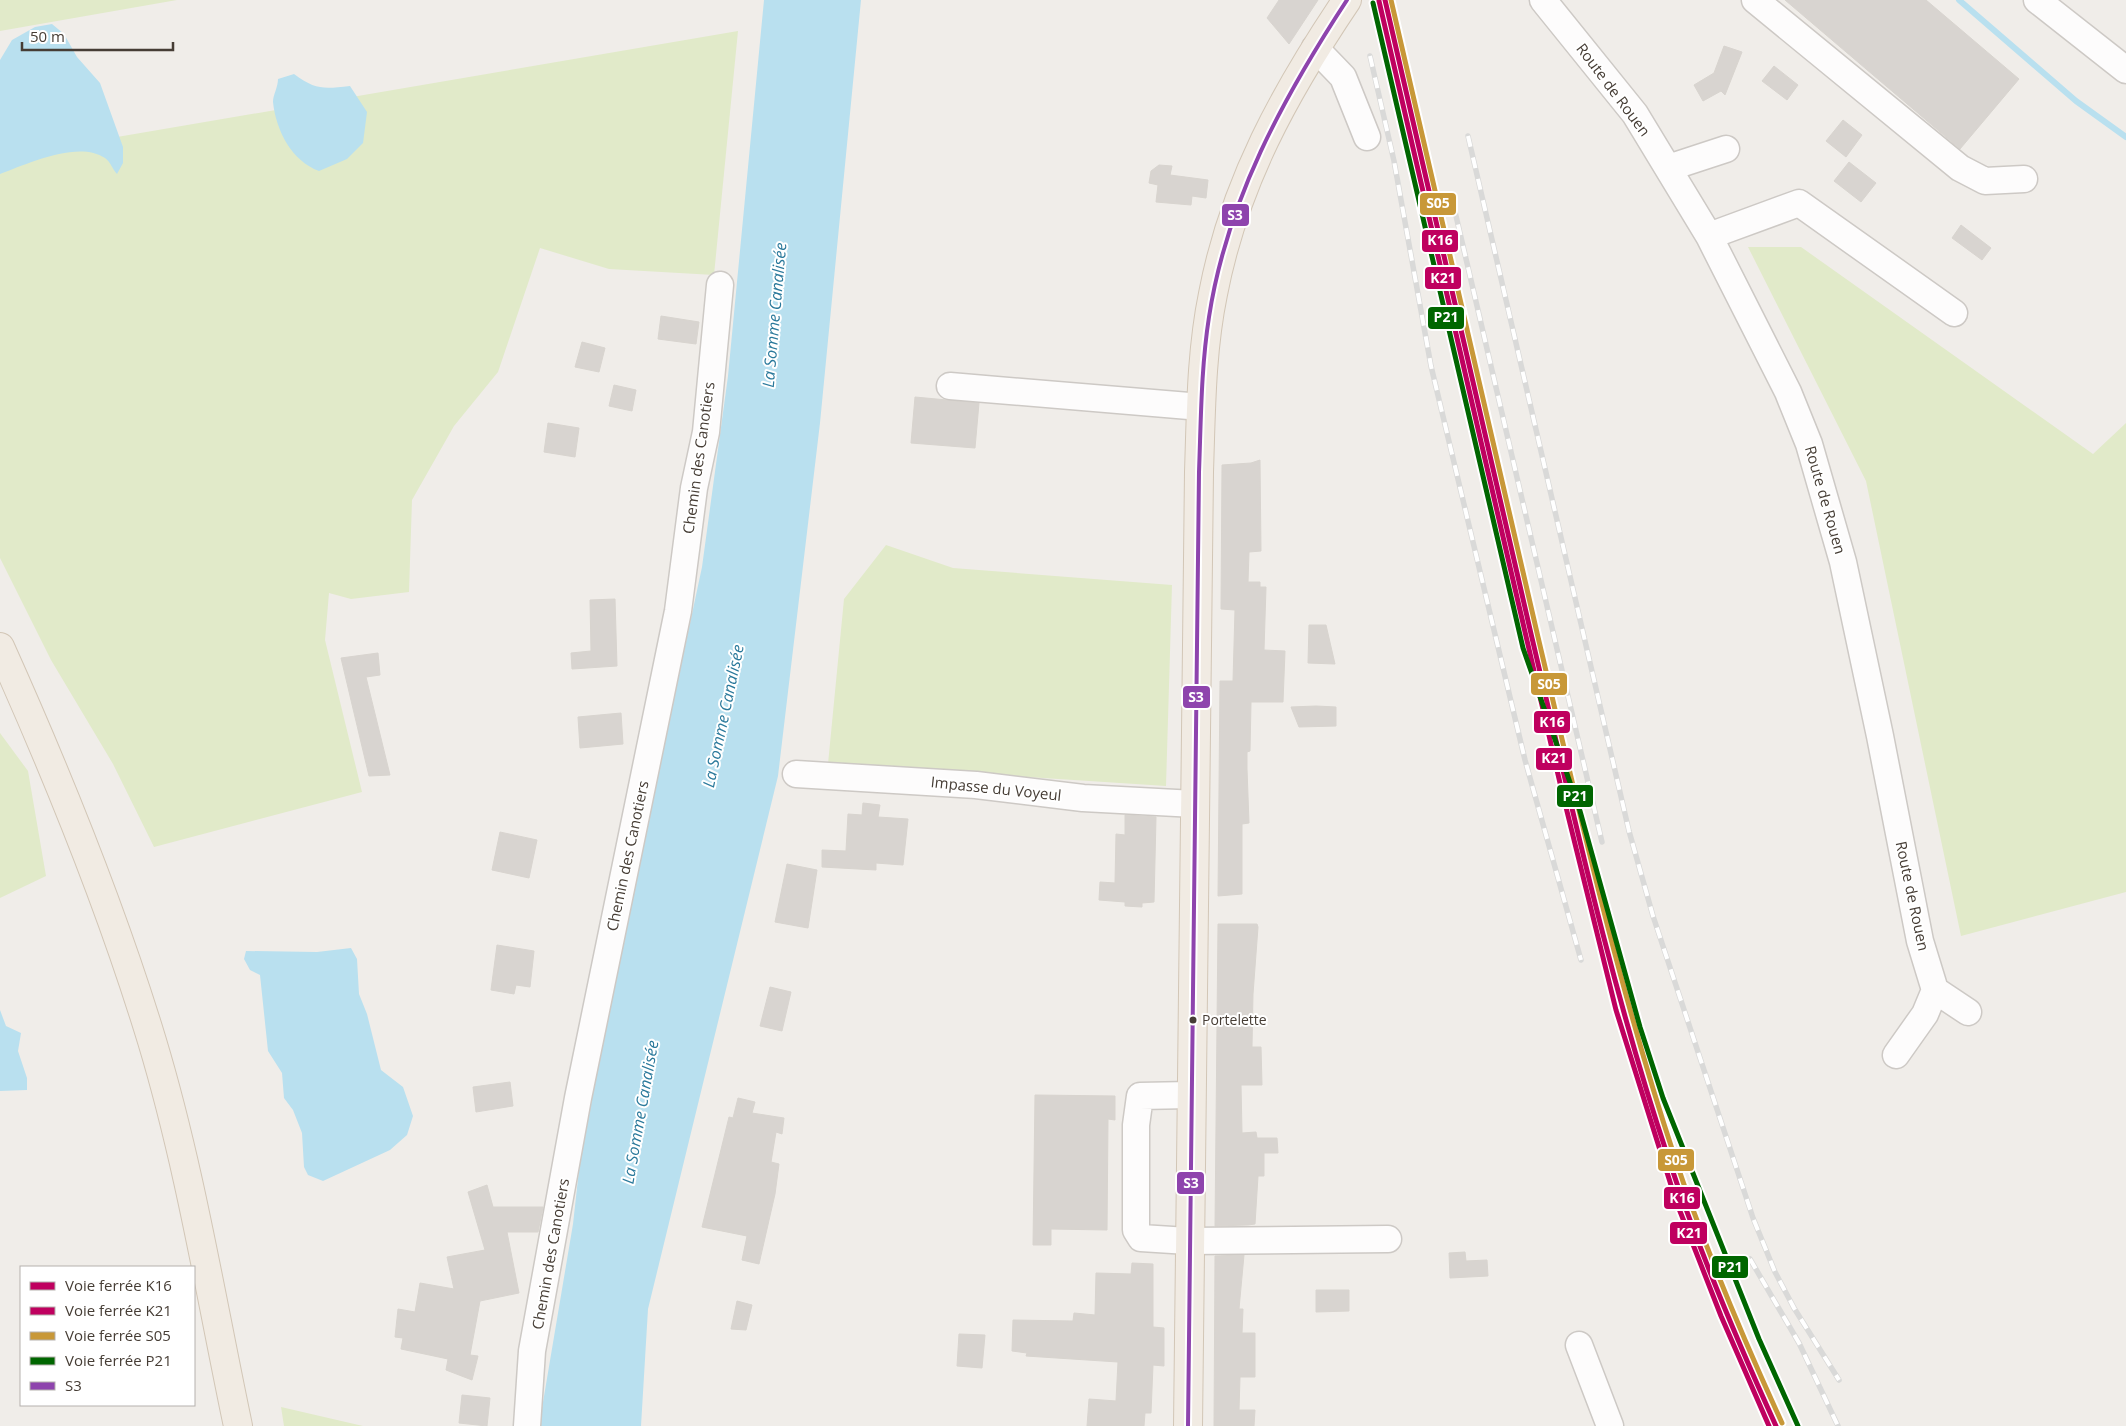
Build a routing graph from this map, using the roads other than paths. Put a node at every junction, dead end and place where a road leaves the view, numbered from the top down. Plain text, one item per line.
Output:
1 (1347, 0) edge
2 (1543, 0) edge
3 (1755, 0) edge
4 (2037, 0) edge
5 (1315, 48) junction
6 (2126, 70) edge
7 (1367, 137) dead end
8 (1726, 149) dead end
9 (1668, 168) junction
10 (2024, 179) dead end
11 (1709, 236) junction
12 (720, 285) dead end
13 (1954, 312) dead end
14 (950, 386) dead end
15 (1202, 407) junction
16 (0, 646) edge
17 (796, 774) dead end
18 (1195, 804) junction
19 (1935, 990) junction
20 (1968, 1012) dead end
21 (1896, 1055) dead end
22 (1190, 1095) junction
23 (1388, 1239) dead end
24 (1188, 1241) junction
25 (1579, 1345) dead end
26 (238, 1426) edge
27 (527, 1426) edge
28 (1188, 1426) edge
29 (1610, 1426) edge

1 - 5 main road
2 - 9 street, Route de Rouen
3 - 10 street
4 - 6 street
5 - 7 street
5 - 15 main road
8 - 9 street
9 - 11 street, Route de Rouen
11 - 13 street
11 - 19 street, Route de Rouen
12 - 27 street, Chemin des Canotiers
14 - 15 street
15 - 18 main road
16 - 26 main road
17 - 18 street, Impasse du Voyeul
18 - 22 main road
19 - 20 street
19 - 21 street
22 - 24 main road
22 - 24 street
23 - 24 street
24 - 28 main road
25 - 29 street

